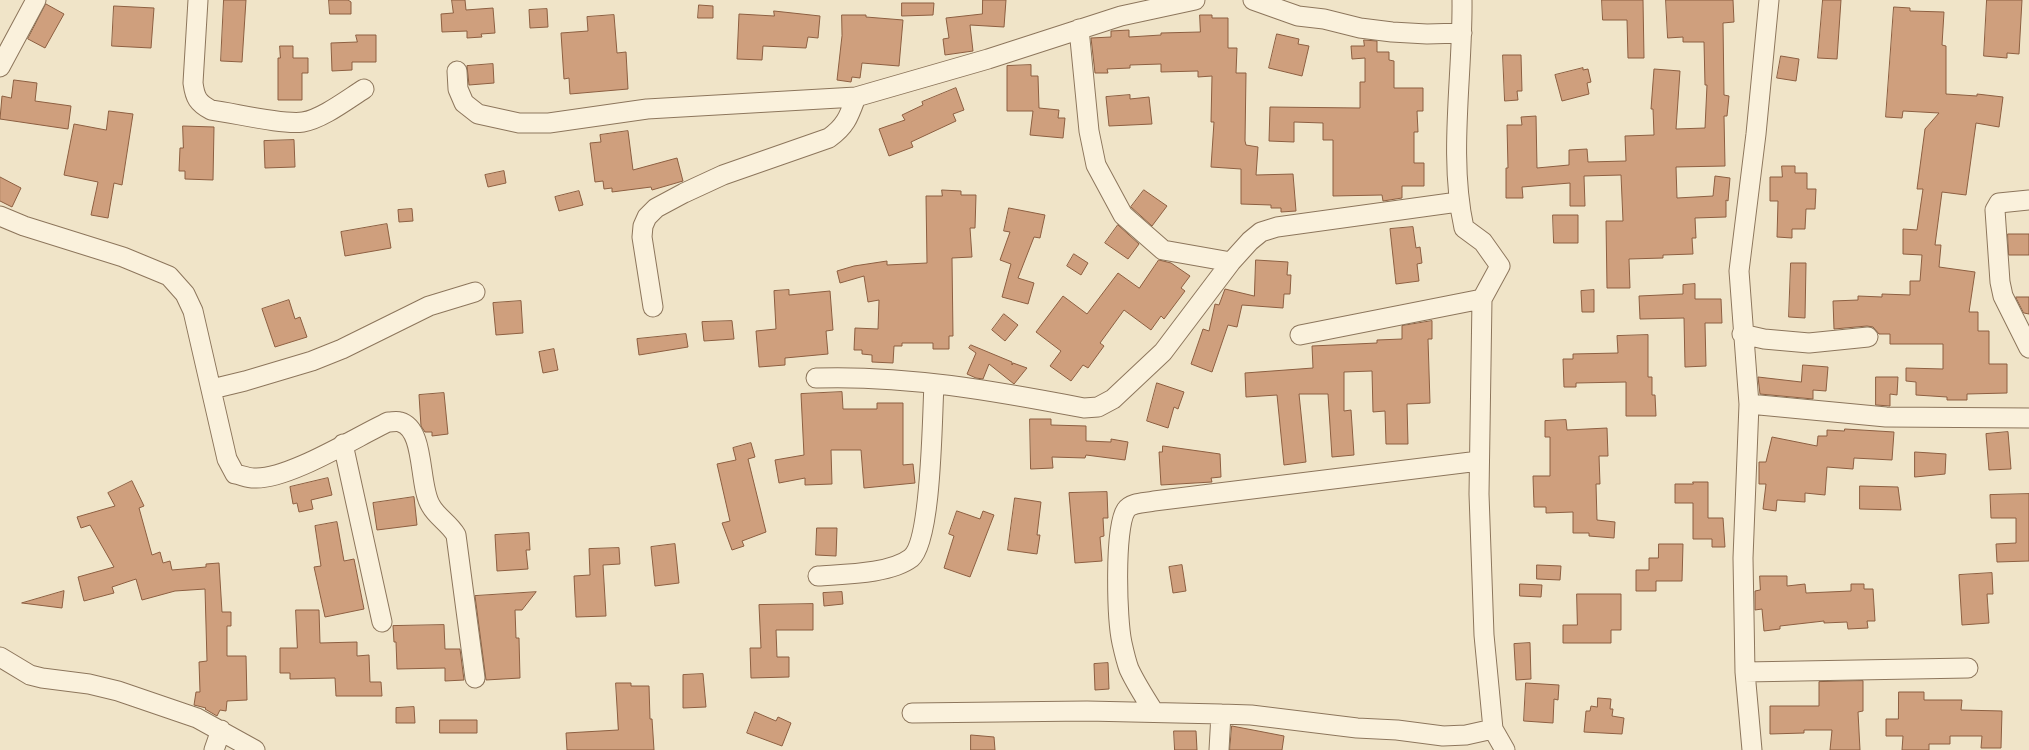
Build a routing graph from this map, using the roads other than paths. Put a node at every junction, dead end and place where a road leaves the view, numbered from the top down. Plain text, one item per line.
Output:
1 (36, 0) edge
2 (198, 0) edge
3 (1195, 0) edge
4 (1252, 0) edge
5 (1462, 0) edge
6 (1770, 0) edge
7 (1120, 8) edge
8 (1080, 29) junction
9 (1462, 33) junction
10 (0, 67) edge
11 (457, 71) dead end
12 (364, 89) dead end
13 (856, 97) junction
14 (2029, 200) edge
15 (1458, 202) junction
16 (0, 216) edge
17 (1231, 262) junction
18 (475, 292) dead end
19 (1482, 299) junction
20 (653, 307) dead end
21 (1742, 334) junction
22 (1300, 335) dead end
23 (1868, 338) dead end
24 (2029, 348) edge
25 (816, 378) dead end
26 (934, 385) junction
27 (212, 389) junction
28 (1749, 404) junction
29 (2029, 418) edge
30 (343, 444) junction
31 (1480, 461) junction
32 (818, 576) dead end
33 (382, 622) dead end
34 (0, 657) edge
35 (1968, 668) dead end
36 (1745, 672) junction
37 (475, 678) dead end
38 (1154, 712) junction
39 (912, 713) dead end
40 (1221, 714) junction
41 (1492, 729) junction
42 (221, 730) junction
43 (214, 750) edge
44 (255, 750) edge
45 (1219, 750) edge
46 (1505, 750) edge
47 (1752, 750) edge

1 - 10 street
2 - 12 street
3 - 7 street
4 - 9 street
5 - 9 street
6 - 21 street
7 - 8 street
8 - 13 street
8 - 17 street
9 - 15 street
11 - 13 street
13 - 20 street
14 - 24 street
15 - 17 street
15 - 19 street
16 - 27 street
17 - 26 street
18 - 27 street
19 - 22 street
19 - 31 street
21 - 23 street
21 - 28 street
25 - 26 street
26 - 32 street
27 - 30 street
28 - 29 street
28 - 36 street
30 - 33 street
30 - 37 street
31 - 38 street
31 - 41 street
34 - 42 street
35 - 36 street
36 - 47 street
38 - 39 street
38 - 40 street
40 - 41 street
40 - 45 street
41 - 46 street
42 - 43 street
42 - 44 street

